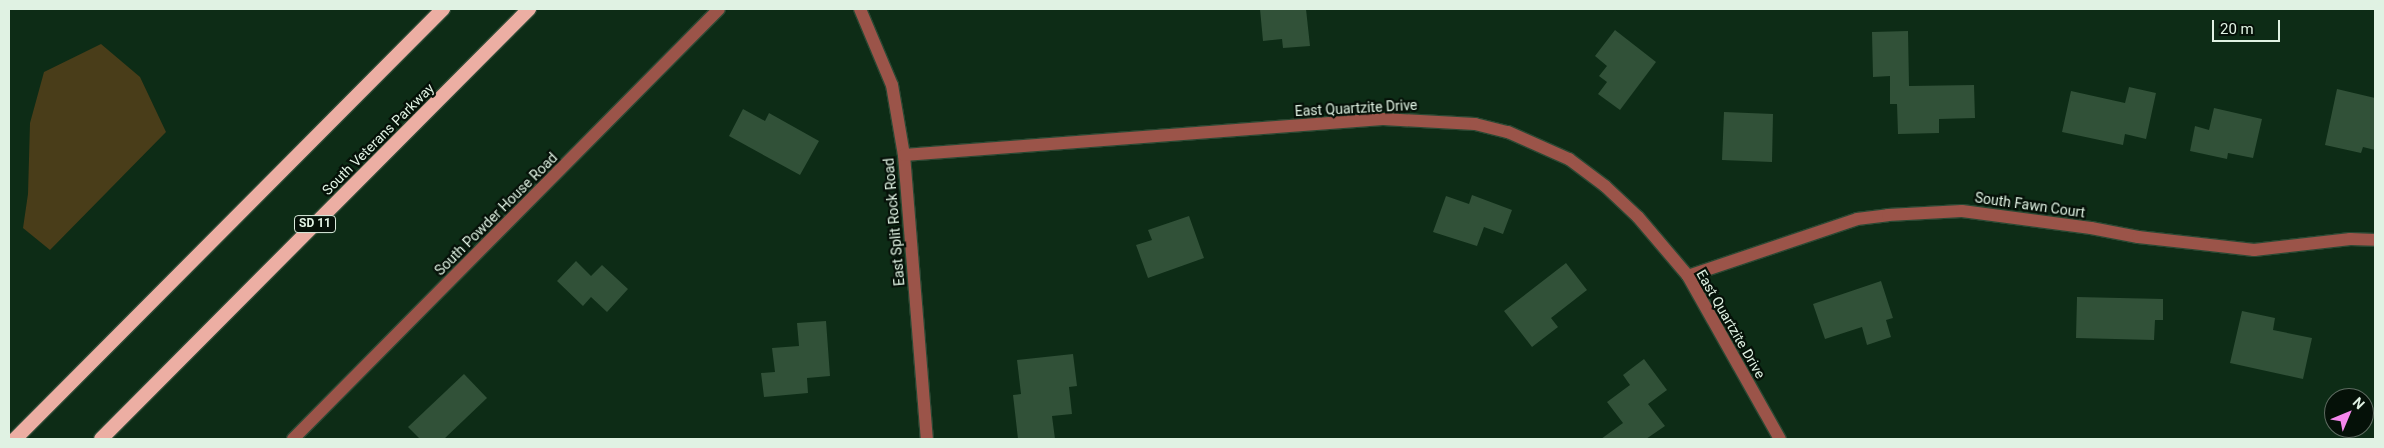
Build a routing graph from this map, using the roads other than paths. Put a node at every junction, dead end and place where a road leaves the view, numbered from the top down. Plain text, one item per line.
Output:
1 (443, 9) edge
2 (529, 9) edge
3 (719, 9) edge
4 (860, 9) edge
5 (904, 154) junction
6 (2375, 240) edge
7 (1688, 276) junction
8 (15, 439) edge
9 (101, 439) edge
10 (294, 439) edge
11 (927, 439) edge
12 (1780, 439) edge

1 - 8 highway
2 - 9 highway, South Veterans Parkway / SD 11
3 - 10 street, South Powder House Road
4 - 5 street, East Split Rock Road
5 - 7 street, East Quartzite Drive
5 - 11 street, East Split Rock Road
6 - 7 street, South Fawn Court
7 - 12 street, East Quartzite Drive

